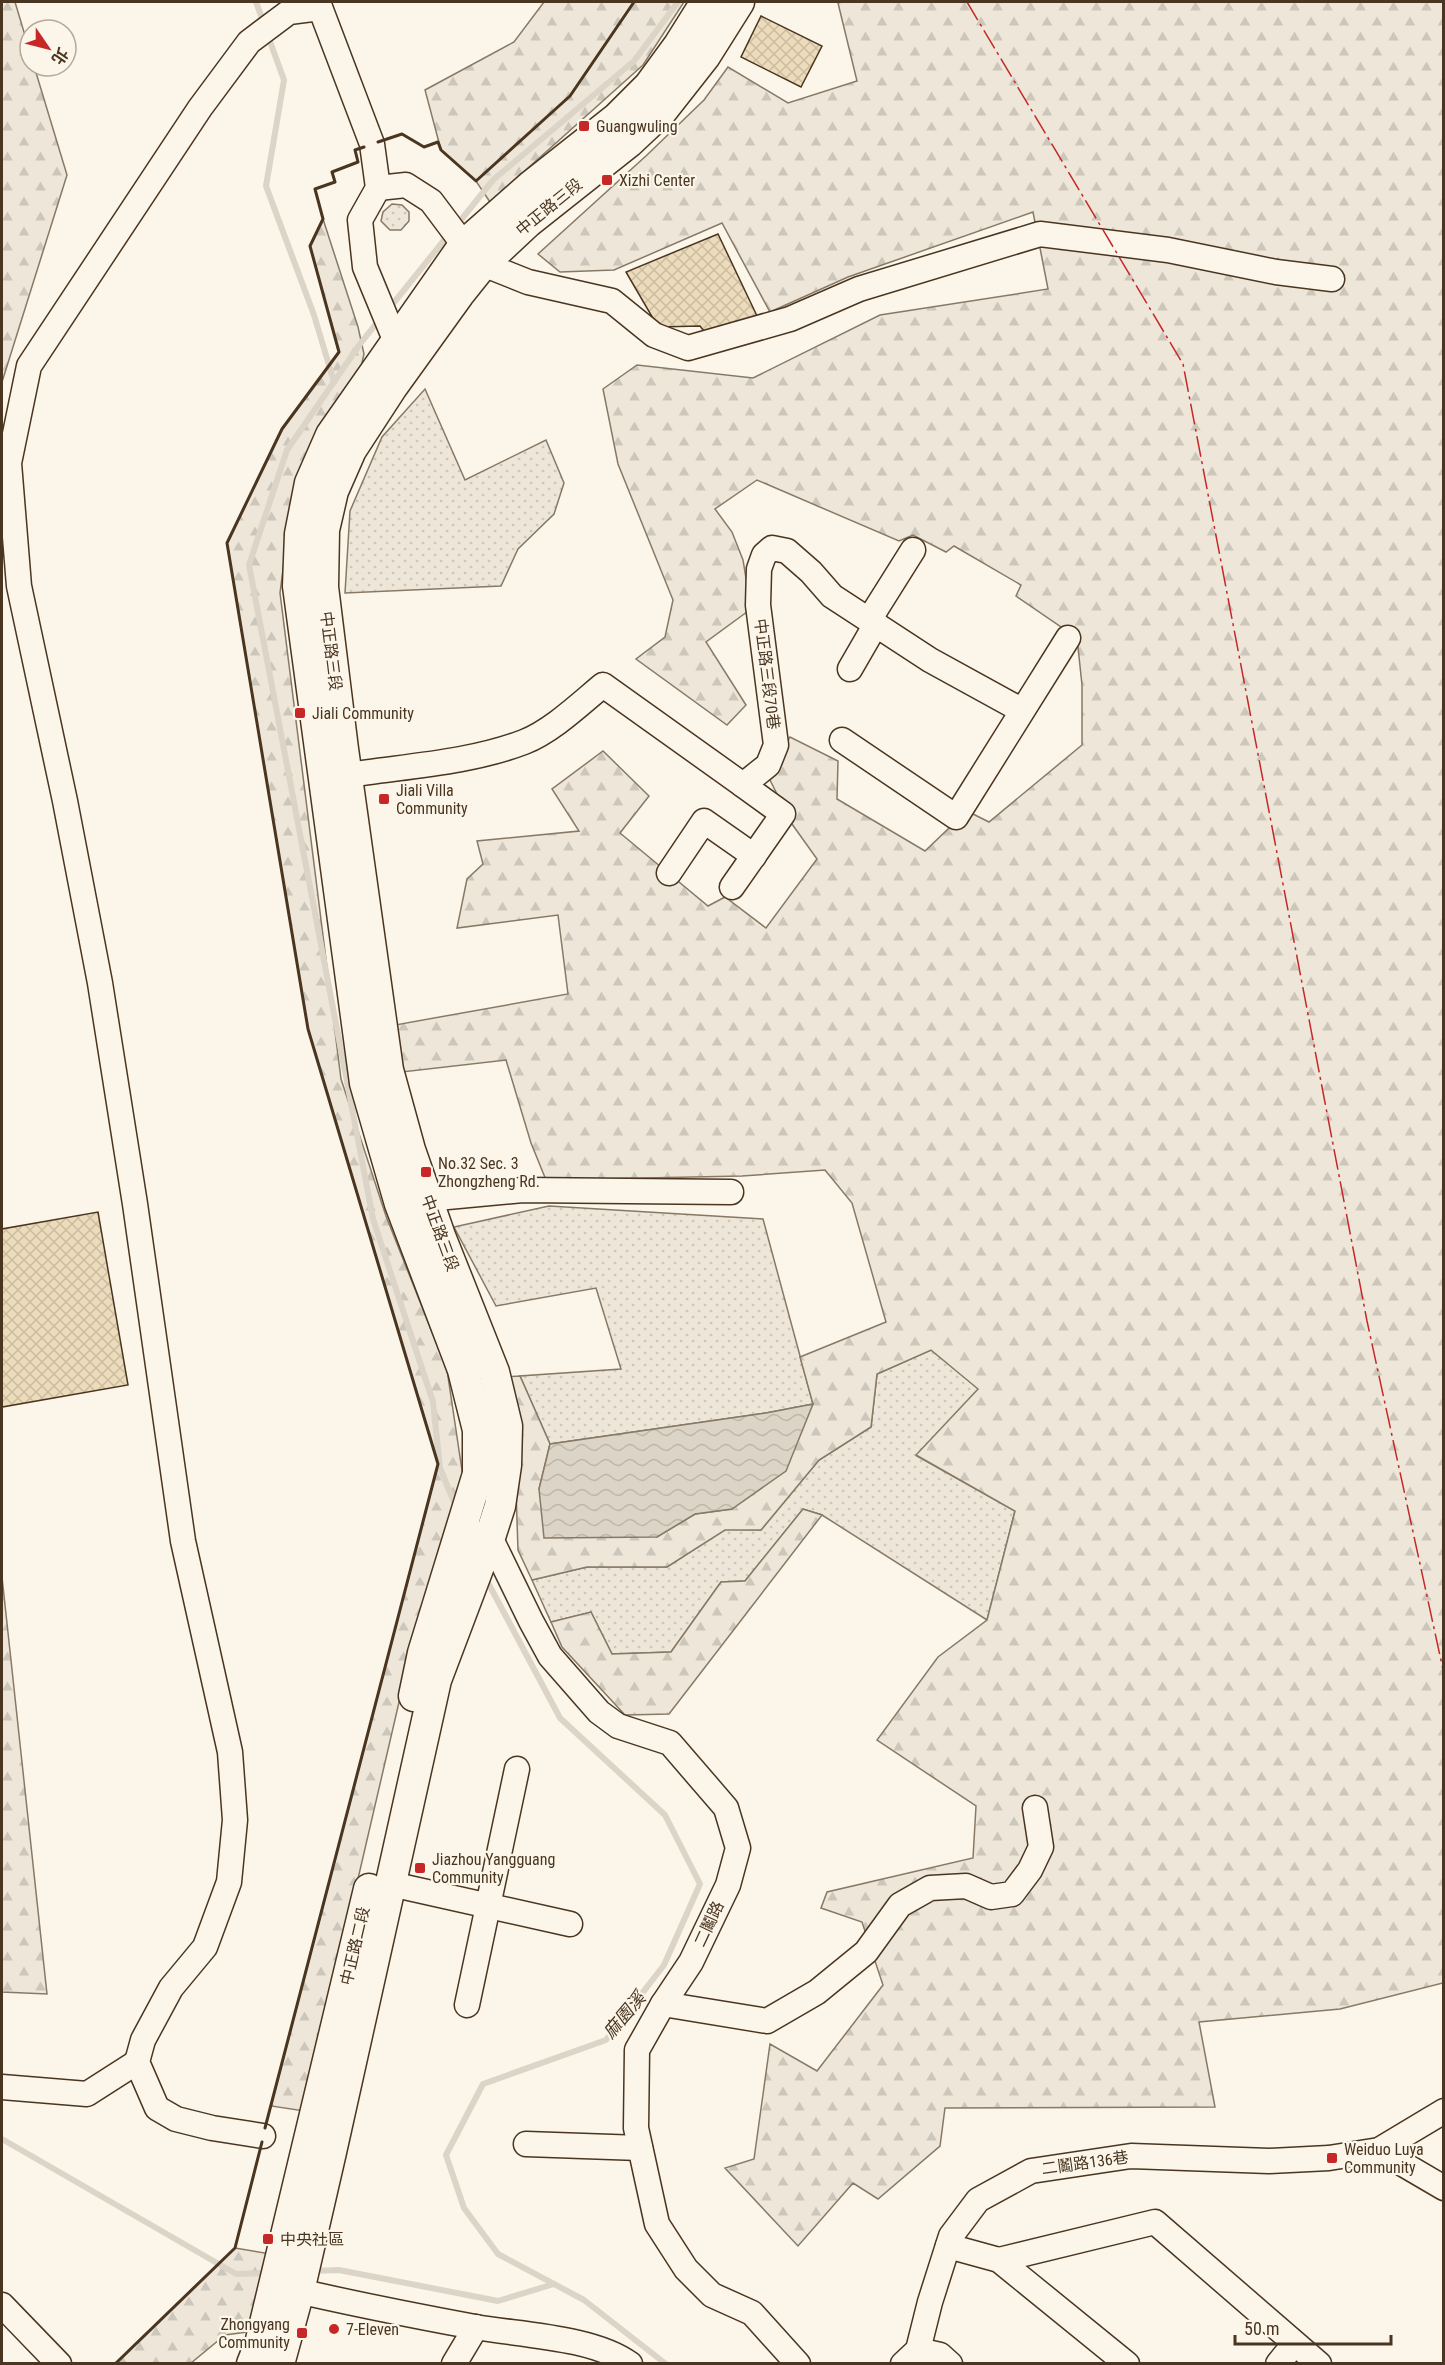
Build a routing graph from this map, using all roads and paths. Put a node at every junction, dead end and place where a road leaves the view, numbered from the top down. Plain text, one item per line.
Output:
1 (706, 2) edge
2 (739, 2) edge
3 (319, 5) edge
4 (378, 188) junction
5 (473, 255) junction
6 (1332, 279) dead end
7 (404, 351) junction
8 (913, 550) dead end
9 (872, 622) junction
10 (1068, 638) dead end
11 (850, 669) dead end
12 (1021, 710) junction
13 (842, 740) dead end
14 (348, 775) junction
15 (743, 785) junction
16 (754, 856) junction
17 (669, 873) dead end
18 (732, 887) dead end
19 (731, 1192) dead end
20 (426, 1198) junction
21 (462, 1530) junction
22 (490, 1537) junction
23 (517, 1769) dead end
24 (1035, 1808) dead end
25 (391, 1884) junction
26 (489, 1906) junction
27 (570, 1924) dead end
28 (663, 2004) junction
29 (467, 2005) dead end
30 (137, 2062) junction
31 (2, 2087) edge
32 (1443, 2111) edge
33 (263, 2136) dead end
34 (526, 2144) dead end
35 (640, 2148) junction
36 (1379, 2150) junction
37 (1443, 2188) edge
38 (948, 2246) junction
39 (999, 2260) junction
40 (286, 2288) junction
41 (2, 2305) edge
42 (476, 2327) junction
43 (1294, 2344) junction
44 (910, 2356) edge
45 (59, 2364) edge
46 (252, 2364) edge
47 (279, 2364) edge
48 (454, 2364) edge
49 (630, 2364) edge
50 (798, 2364) edge
51 (950, 2364) edge
52 (1127, 2364) edge
53 (1278, 2364) edge
54 (1319, 2364) edge

1 - 5 main road, 中正路三段
2 - 5 main road, 中正路三段
3 - 4 street
3 - 30 street
4 - 5 street
4 - 7 street
5 - 6 street
5 - 7 main road, 中正路三段
7 - 14 main road, 中正路三段
7 - 21 main road, 中正路三段
8 - 9 street
9 - 11 street
9 - 12 street, 中正路三段70巷
9 - 15 street, 中正路三段70巷
10 - 12 street
12 - 13 street
14 - 15 street
14 - 20 main road, 中正路三段
15 - 16 street
16 - 17 street
16 - 18 street
19 - 20 street
20 - 22 main road, 中正路三段
21 - 22 street
21 - 40 main road, 中正路二段
22 - 25 main road, 中正路二段
22 - 28 street, 二鬮路
23 - 26 street
24 - 28 street
25 - 26 street
25 - 40 main road, 中正路二段
26 - 27 street
26 - 29 street
28 - 35 street, 二鬮路
30 - 31 street
30 - 33 street
32 - 36 street, 二鬮路136巷
34 - 35 street
35 - 50 street, 二鬮路
36 - 37 street
36 - 38 street, 二鬮路136巷
38 - 39 street
38 - 44 street, 二鬮路136巷
39 - 43 street
39 - 52 street
40 - 42 street
40 - 46 main road, 中正路二段
40 - 47 main road, 中正路二段
41 - 45 street
42 - 48 street
42 - 49 street
43 - 53 street
43 - 54 street
44 - 51 street

